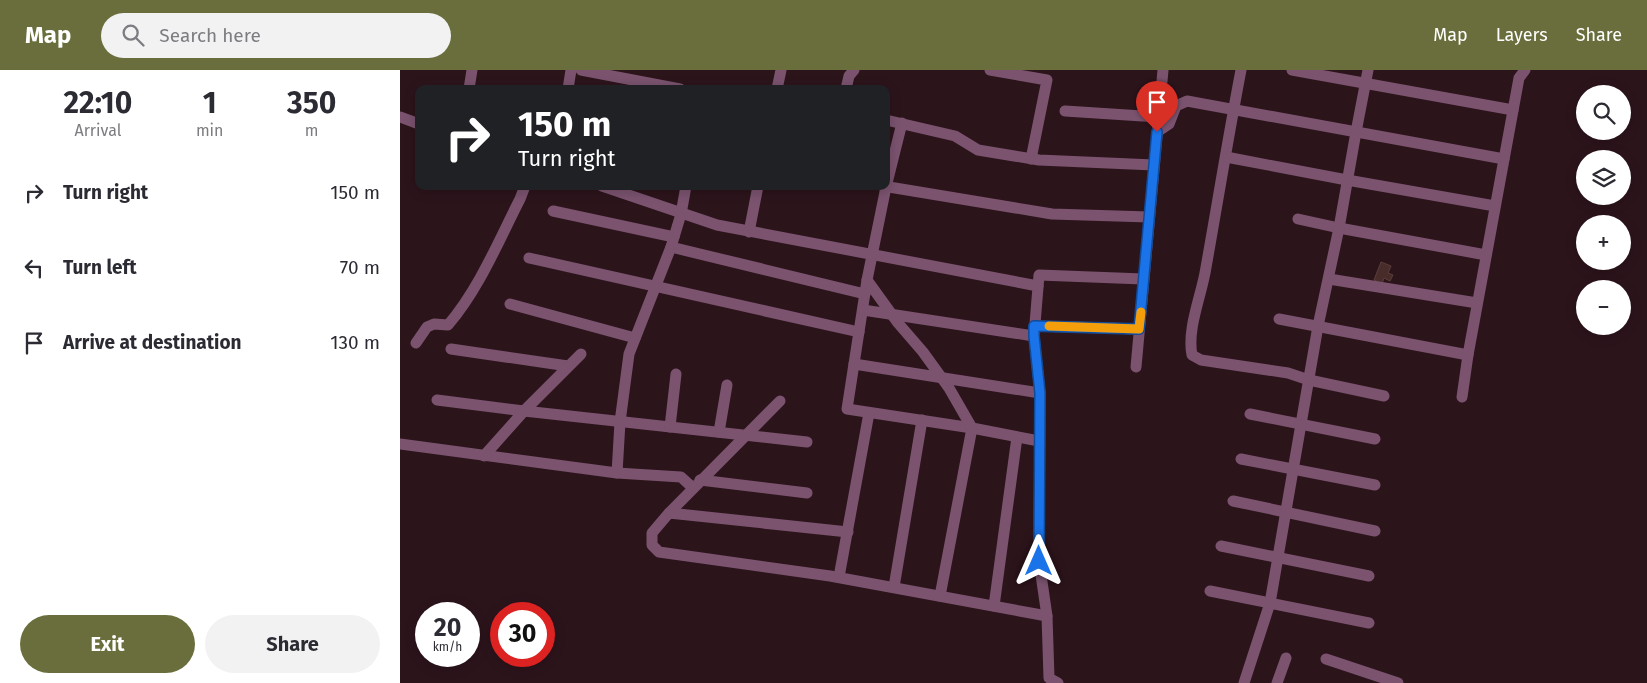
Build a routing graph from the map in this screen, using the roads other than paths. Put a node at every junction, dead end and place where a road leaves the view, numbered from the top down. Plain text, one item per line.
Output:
1 (472, 70) edge
2 (571, 70) edge
3 (581, 70) edge
4 (781, 70) edge
5 (854, 70) edge
6 (990, 70) edge
7 (1163, 70) edge
8 (1240, 70) edge
9 (1292, 70) edge
10 (1368, 70) edge
11 (1525, 70) edge
12 (1020, 73) edge
13 (633, 84) edge
14 (1366, 84) junction
15 (470, 85) edge
16 (569, 85) edge
17 (778, 85) edge
18 (847, 85) edge
19 (1234, 109) junction
20 (1513, 110) junction
21 (1065, 111) dead end
22 (400, 117) edge
23 (1158, 117) junction
24 (890, 121) edge
25 (415, 123) edge
26 (902, 123) junction
27 (1157, 132) junction
28 (1356, 132) junction
29 (1226, 157) junction
30 (1030, 159) junction
31 (1504, 159) junction
32 (1154, 165) junction
33 (890, 168) edge
34 (1348, 180) junction
35 (890, 188) edge
36 (523, 190) edge
37 (619, 190) edge
38 (685, 190) edge
39 (757, 190) edge
40 (884, 190) edge
41 (1495, 206) junction
42 (552, 211) dead end
43 (681, 214) junction
44 (1149, 217) junction
45 (1298, 219) dead end
46 (1339, 228) junction
47 (749, 232) junction
48 (673, 242) junction
49 (873, 255) junction
50 (1486, 255) junction
51 (529, 258) dead end
52 (1144, 279) junction
53 (1329, 279) junction
54 (867, 280) junction
55 (656, 286) junction
56 (1038, 286) junction
57 (865, 294) junction
58 (1477, 303) junction
59 (510, 304) dead end
60 (863, 310) junction
61 (891, 314) junction
62 (1279, 319) dead end
63 (1318, 326) junction
64 (1139, 329) junction
65 (1034, 331) junction
66 (859, 332) junction
67 (635, 338) junction
68 (416, 343) dead end
69 (451, 349) dead end
70 (581, 354) dead end
71 (1468, 355) junction
72 (854, 364) junction
73 (568, 366) junction
74 (1136, 367) dead end
75 (676, 374) dead end
76 (942, 378) junction
77 (1309, 380) junction
78 (727, 386) dead end
79 (1040, 393) junction
80 (1384, 396) dead end
81 (1462, 397) dead end
82 (437, 400) dead end
83 (780, 401) dead end
84 (524, 411) junction
85 (869, 413) junction
86 (1250, 414) dead end
87 (922, 420) junction
88 (620, 422) junction
89 (1301, 424) junction
90 (670, 427) junction
91 (972, 428) junction
92 (719, 432) junction
93 (745, 435) junction
94 (1017, 437) junction
95 (1374, 439) dead end
96 (1039, 441) junction
97 (807, 442) dead end
98 (400, 444) edge
99 (484, 456) junction
100 (1241, 459) dead end
101 (1294, 469) junction
102 (617, 472) junction
103 (696, 484) junction
104 (1375, 485) dead end
105 (807, 493) dead end
106 (1233, 501) dead end
107 (1286, 511) junction
108 (668, 513) junction
109 (1375, 531) dead end
110 (848, 532) junction
111 (1221, 546) dead end
112 (1278, 557) junction
113 (1369, 576) dead end
114 (839, 577) junction
115 (894, 588) junction
116 (1210, 591) dead end
117 (940, 596) junction
118 (1270, 603) junction
119 (994, 606) junction
120 (1047, 616) junction
121 (1369, 622) dead end
122 (1286, 658) dead end
123 (1326, 659) dead end
124 (1378, 680) edge
125 (1058, 683) edge
126 (1244, 683) edge
127 (1277, 683) edge
128 (1398, 683) edge

1 - 15 street
2 - 16 street
3 - 13 street
4 - 17 street
5 - 18 street
6 - 12 street
7 - 23 street
8 - 19 street
9 - 14 street
10 - 14 street
11 - 20 street
12 - 30 street
14 - 20 street
14 - 28 street
19 - 27 street
19 - 28 street
19 - 29 street
20 - 31 street
21 - 23 street
22 - 25 street
23 - 27 street
24 - 26 street
26 - 30 street
26 - 33 street
27 - 32 street
28 - 31 street
28 - 34 street
29 - 34 street
29 - 77 street
30 - 32 street
31 - 41 street
32 - 44 street
34 - 41 street
34 - 46 street
35 - 44 street
36 - 68 street
37 - 43 street
38 - 43 street
39 - 47 street
40 - 49 street
41 - 50 street
42 - 48 street
43 - 47 street
43 - 48 street
44 - 52 street
45 - 46 street
46 - 50 street
46 - 53 street
47 - 49 street
48 - 55 street
48 - 57 street
49 - 54 street
49 - 56 street
50 - 58 street
51 - 55 street
52 - 56 street
52 - 64 street
53 - 58 street
53 - 63 street
54 - 57 street
54 - 61 street
55 - 66 street
55 - 67 street
56 - 65 street
57 - 60 street
58 - 71 street
59 - 67 street
60 - 61 street
60 - 66 street
61 - 65 street
61 - 76 street
62 - 63 street
63 - 71 street
63 - 77 street
64 - 65 street
64 - 74 street
65 - 79 street
66 - 72 street
67 - 88 street
69 - 73 street
70 - 73 street
71 - 81 street
72 - 76 street
72 - 85 street
73 - 84 street
75 - 90 street
76 - 79 street
76 - 91 street
77 - 80 street
77 - 89 street
78 - 92 street
79 - 96 street
82 - 84 street
83 - 93 street
84 - 88 street
84 - 99 street
85 - 87 street
85 - 110 street
86 - 89 street
87 - 91 street
87 - 115 street
88 - 90 street
88 - 102 street
89 - 95 street
89 - 101 street
90 - 92 street
91 - 94 street
91 - 117 street
92 - 93 street
93 - 97 street
93 - 103 street
94 - 96 street
94 - 119 street
96 - 120 street
98 - 99 street
99 - 102 street
100 - 101 street
101 - 104 street
101 - 107 street
102 - 103 street
103 - 105 street
103 - 108 street
106 - 107 street
107 - 109 street
107 - 112 street
108 - 110 street
108 - 114 street
110 - 114 street
111 - 112 street
112 - 113 street
112 - 118 street
114 - 115 street
115 - 117 street
116 - 118 street
117 - 119 street
118 - 121 street
118 - 126 street
119 - 120 street
120 - 125 street
122 - 127 street
123 - 124 street
124 - 128 street

